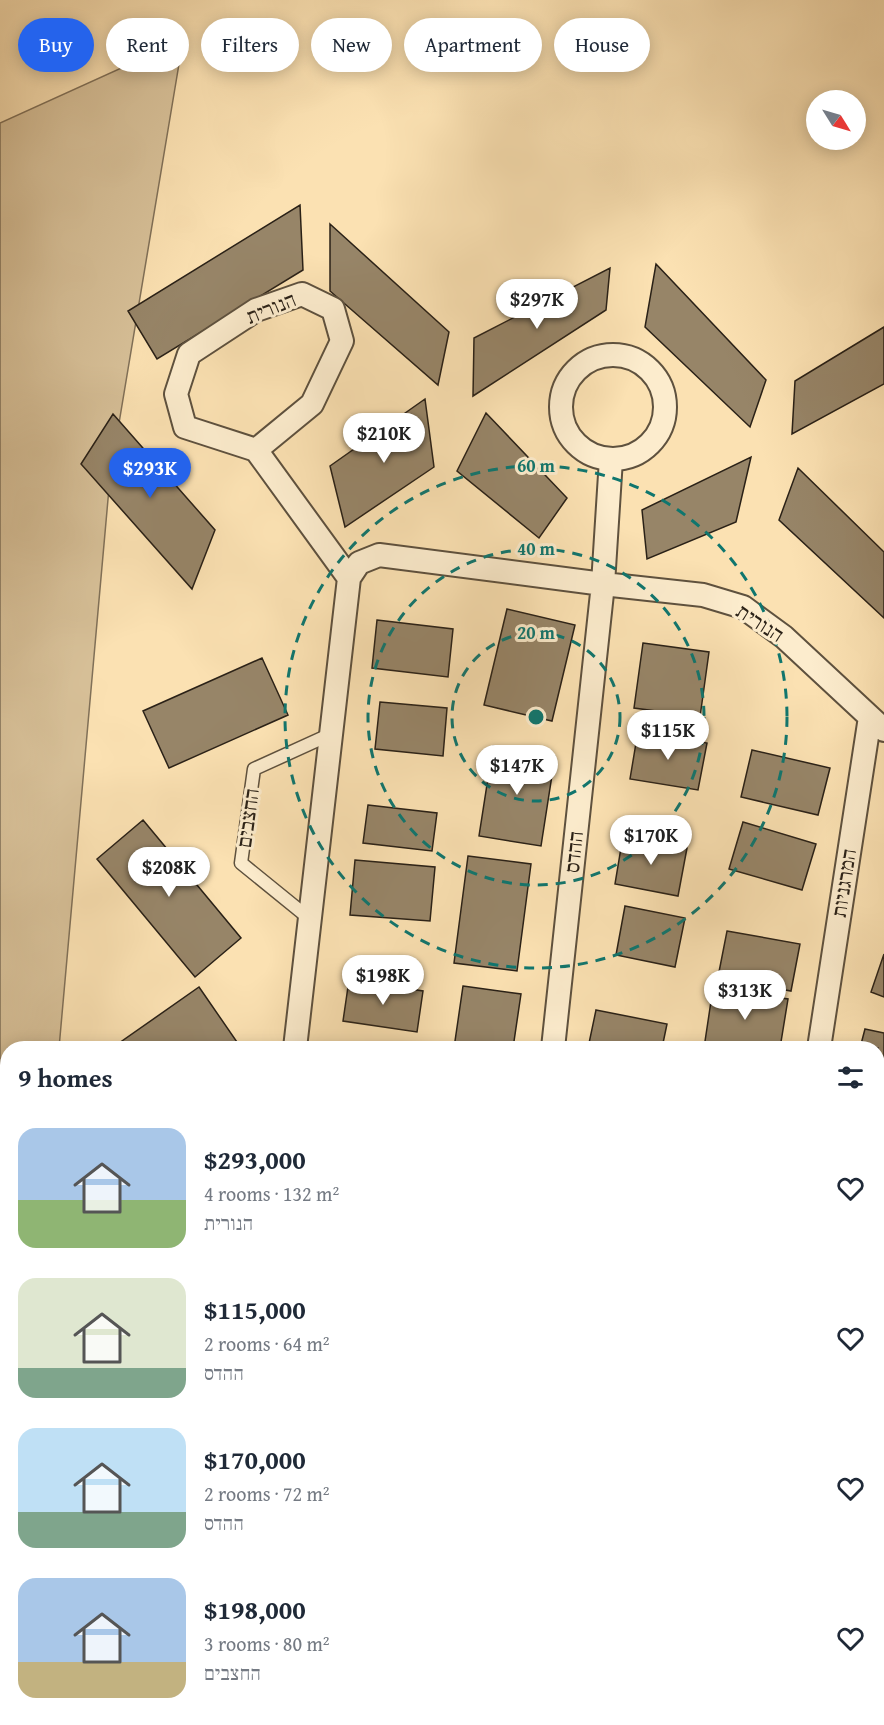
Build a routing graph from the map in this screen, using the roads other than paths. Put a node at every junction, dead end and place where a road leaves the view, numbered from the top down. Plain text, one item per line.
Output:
1 (256, 450) junction
2 (611, 459) junction
3 (354, 570) junction
4 (603, 584) junction
5 (877, 723) edge
6 (331, 734) junction
7 (310, 919) junction
8 (296, 1041) edge
9 (554, 1041) edge
10 (820, 1041) edge

1 - 1 street, הנורית
1 - 3 street
2 - 2 street
2 - 4 street
3 - 4 street, הנורית
3 - 6 street
4 - 5 street, הנורית
4 - 9 street, ההדס
5 - 10 street, המרגניות
6 - 7 street
6 - 7 lane, החצבים
7 - 8 street

